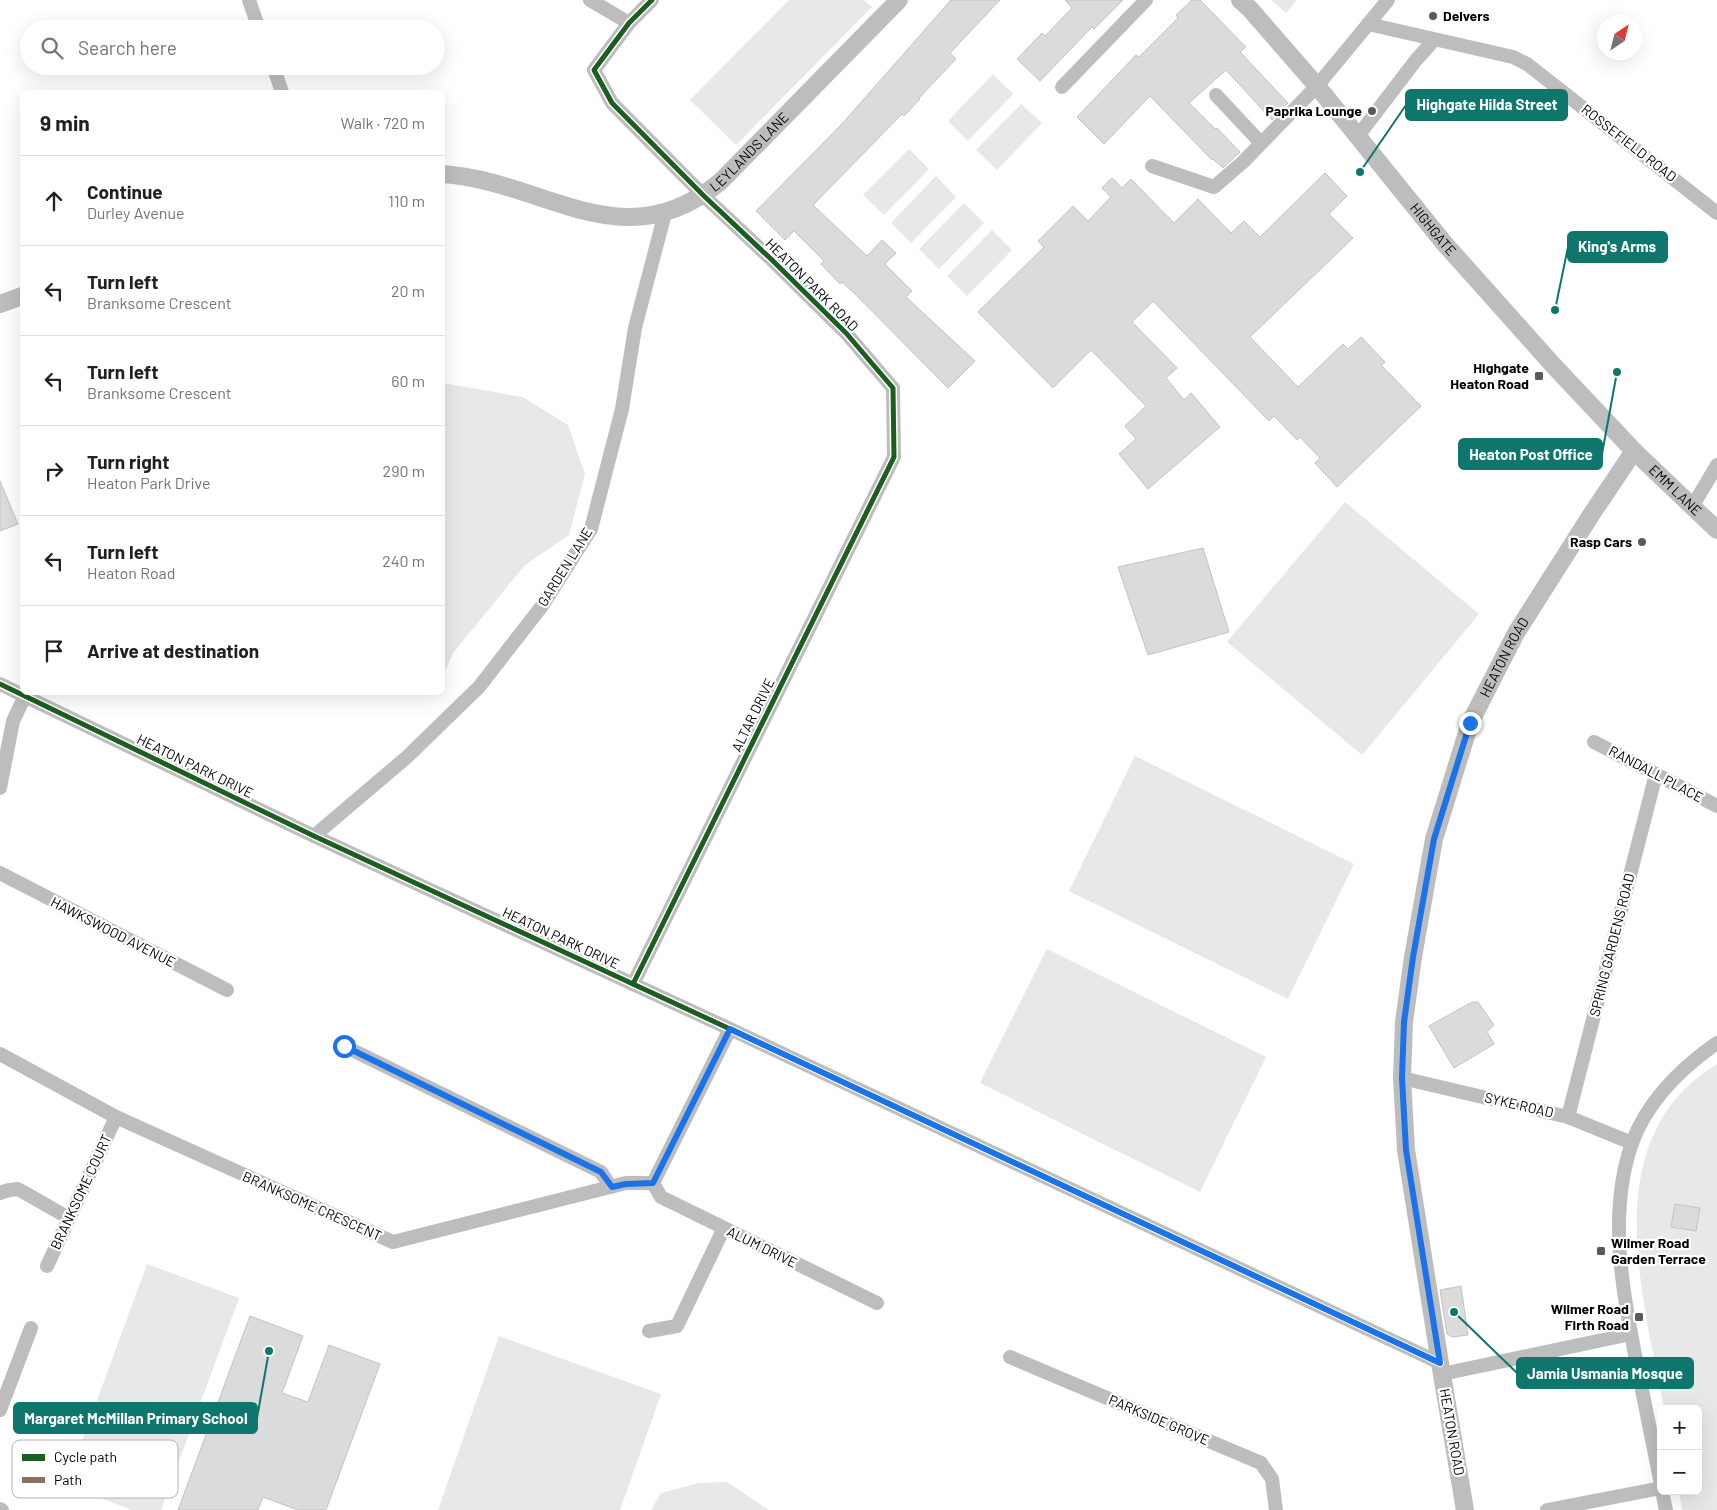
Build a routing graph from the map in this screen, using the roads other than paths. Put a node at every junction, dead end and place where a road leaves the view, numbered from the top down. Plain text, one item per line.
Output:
1 (249, 0) edge
2 (590, 0) edge
3 (652, 0) edge
4 (899, 0) edge
5 (1146, 0) edge
6 (1240, 0) edge
7 (1388, 0) edge
8 (256, 20) edge
9 (630, 23) junction
10 (1368, 24) junction
11 (1434, 40) junction
12 (276, 75) edge
13 (1317, 86) junction
14 (1062, 87) dead end
15 (281, 90) edge
16 (1216, 95) dead end
17 (1358, 136) junction
18 (1260, 142) junction
19 (1152, 166) dead end
20 (445, 174) edge
21 (704, 196) junction
22 (665, 213) junction
23 (1717, 213) edge
24 (20, 297) edge
25 (0, 304) edge
26 (1634, 451) junction
27 (894, 457) joint
28 (1717, 465) edge
29 (1692, 507) junction
30 (1717, 530) edge
31 (0, 684) edge
32 (20, 694) edge
33 (25, 696) joint
34 (1594, 742) dead end
35 (1656, 774) junction
36 (0, 788) edge
37 (1717, 806) edge
38 (314, 836) junction
39 (0, 873) edge
40 (632, 984) junction
41 (227, 990) dead end
42 (730, 1029) junction
43 (1717, 1043) edge
44 (344, 1046) dead end
45 (0, 1054) edge
46 (1402, 1078) junction
47 (1492, 1099) joint
48 (1534, 1109) joint
49 (1568, 1117) junction
50 (116, 1118) junction
51 (1632, 1143) junction
52 (653, 1183) junction
53 (612, 1187) junction
54 (0, 1193) edge
55 (69, 1218) junction
56 (724, 1228) junction
57 (47, 1266) dead end
58 (877, 1304) dead end
59 (31, 1328) dead end
60 (649, 1331) dead end
61 (1631, 1334) junction
62 (1010, 1357) dead end
63 (1441, 1369) junction
64 (0, 1410) edge
65 (1657, 1464) edge
66 (1657, 1491) edge
67 (1662, 1495) edge
68 (1276, 1510) edge
69 (1465, 1510) edge
70 (1547, 1510) edge
71 (1666, 1510) edge

1 - 8 street
2 - 9 street
3 - 9 street
4 - 21 street, LEYLANDS LANE
5 - 14 street
6 - 13 street, HIGHGATE
7 - 10 street
9 - 21 street, HEATON PARK ROAD
10 - 11 street, ROSSEFIELD ROAD
10 - 13 street
11 - 17 street
11 - 23 street, ROSSEFIELD ROAD
12 - 15 street
13 - 17 street, HIGHGATE
13 - 18 street
16 - 18 street
17 - 26 street, HIGHGATE
18 - 19 street
20 - 22 street, LEYLANDS LANE
21 - 22 street, LEYLANDS LANE
21 - 27 street, HEATON PARK ROAD
22 - 38 street, GARDEN LANE
24 - 25 street
26 - 29 street, EMM LANE
26 - 46 street, HEATON ROAD
27 - 40 street, ALTAR DRIVE
28 - 29 street
29 - 30 street, EMM LANE
31 - 32 street, HEATON PARK DRIVE
33 - 36 street
33 - 38 street, HEATON PARK DRIVE
34 - 35 street, RANDALL PLACE
35 - 37 street, RANDALL PLACE
35 - 49 street, SPRING GARDENS ROAD
38 - 40 street, HEATON PARK DRIVE
39 - 41 street, HAWKSWOOD AVENUE
40 - 42 street, HEATON PARK DRIVE
42 - 52 street
42 - 63 street, HEATON PARK DRIVE
43 - 51 street
44 - 53 street
45 - 50 street, BRANKSOME CRESCENT
46 - 47 street, SYKE ROAD
46 - 63 street, HEATON ROAD
47 - 48 street, SYKE ROAD
48 - 49 street, SYKE ROAD
49 - 51 street, SYKE ROAD
50 - 53 street, BRANKSOME CRESCENT
50 - 55 street, BRANKSOME COURT
51 - 61 street
52 - 53 street, BRANKSOME CRESCENT
52 - 56 street, ALUM DRIVE
54 - 55 street
55 - 57 street, BRANKSOME COURT
56 - 58 street, ALUM DRIVE
56 - 60 street
59 - 64 street
61 - 63 street
61 - 65 street
62 - 68 street, PARKSIDE GROVE
63 - 69 street, HEATON ROAD
66 - 70 street
67 - 71 street

